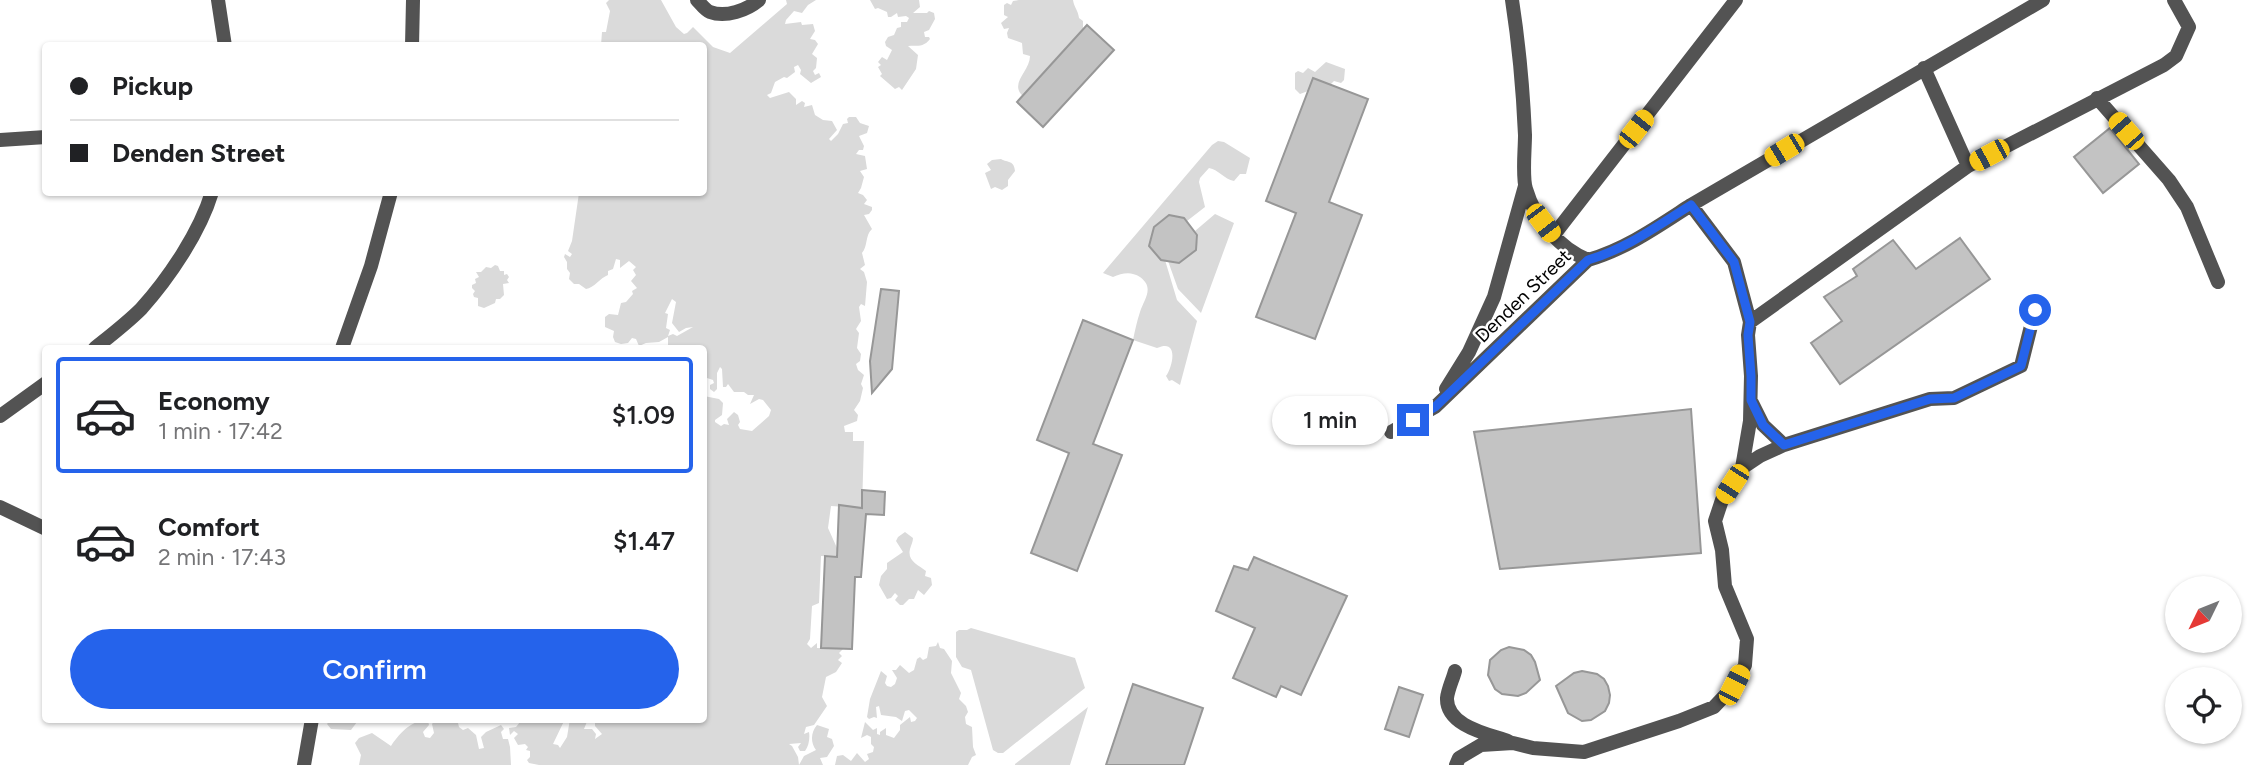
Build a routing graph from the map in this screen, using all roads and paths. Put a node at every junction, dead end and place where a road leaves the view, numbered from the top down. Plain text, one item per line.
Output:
1 (218, 0) edge
2 (413, 0) edge
3 (697, 0) edge
4 (759, 0) edge
5 (1512, 0) edge
6 (1736, 0) edge
7 (2043, 0) edge
8 (2174, 0) edge
9 (224, 42) edge
10 (412, 42) edge
11 (1924, 68) junction
12 (2097, 98) junction
13 (42, 137) edge
14 (0, 140) edge
15 (1968, 166) junction
16 (1525, 187) junction
17 (210, 196) edge
18 (390, 196) edge
19 (1691, 205) junction
20 (1553, 236) junction
21 (1588, 260) junction
22 (2218, 282) dead end
23 (2035, 310) dead end
24 (1750, 322) junction
25 (99, 345) edge
26 (343, 345) edge
27 (42, 386) edge
28 (1751, 400) junction
29 (1435, 407) junction
30 (0, 416) edge
31 (1391, 432) dead end
32 (1784, 445) junction
33 (1742, 468) junction
34 (0, 507) edge
35 (42, 527) edge
36 (1455, 671) dead end
37 (312, 723) edge
38 (1513, 743) junction
39 (304, 765) edge
40 (1456, 765) edge

1 - 9 street
2 - 10 street
3 - 4 street
5 - 16 street, Denden Street
6 - 20 street
7 - 11 street
8 - 12 street
11 - 15 street
11 - 19 street
12 - 15 street
12 - 22 street
13 - 14 street
15 - 24 street
16 - 20 street, Denden Street
16 - 29 street
17 - 25 street
18 - 26 street
19 - 21 street
19 - 24 street
20 - 21 street, Denden Street
21 - 29 street, Denden Street
23 - 32 street
24 - 28 street
27 - 30 street
28 - 32 street
28 - 33 street
29 - 31 street, Denden Street
32 - 33 street
33 - 38 street
34 - 35 street
36 - 38 street
37 - 39 street
38 - 40 street

